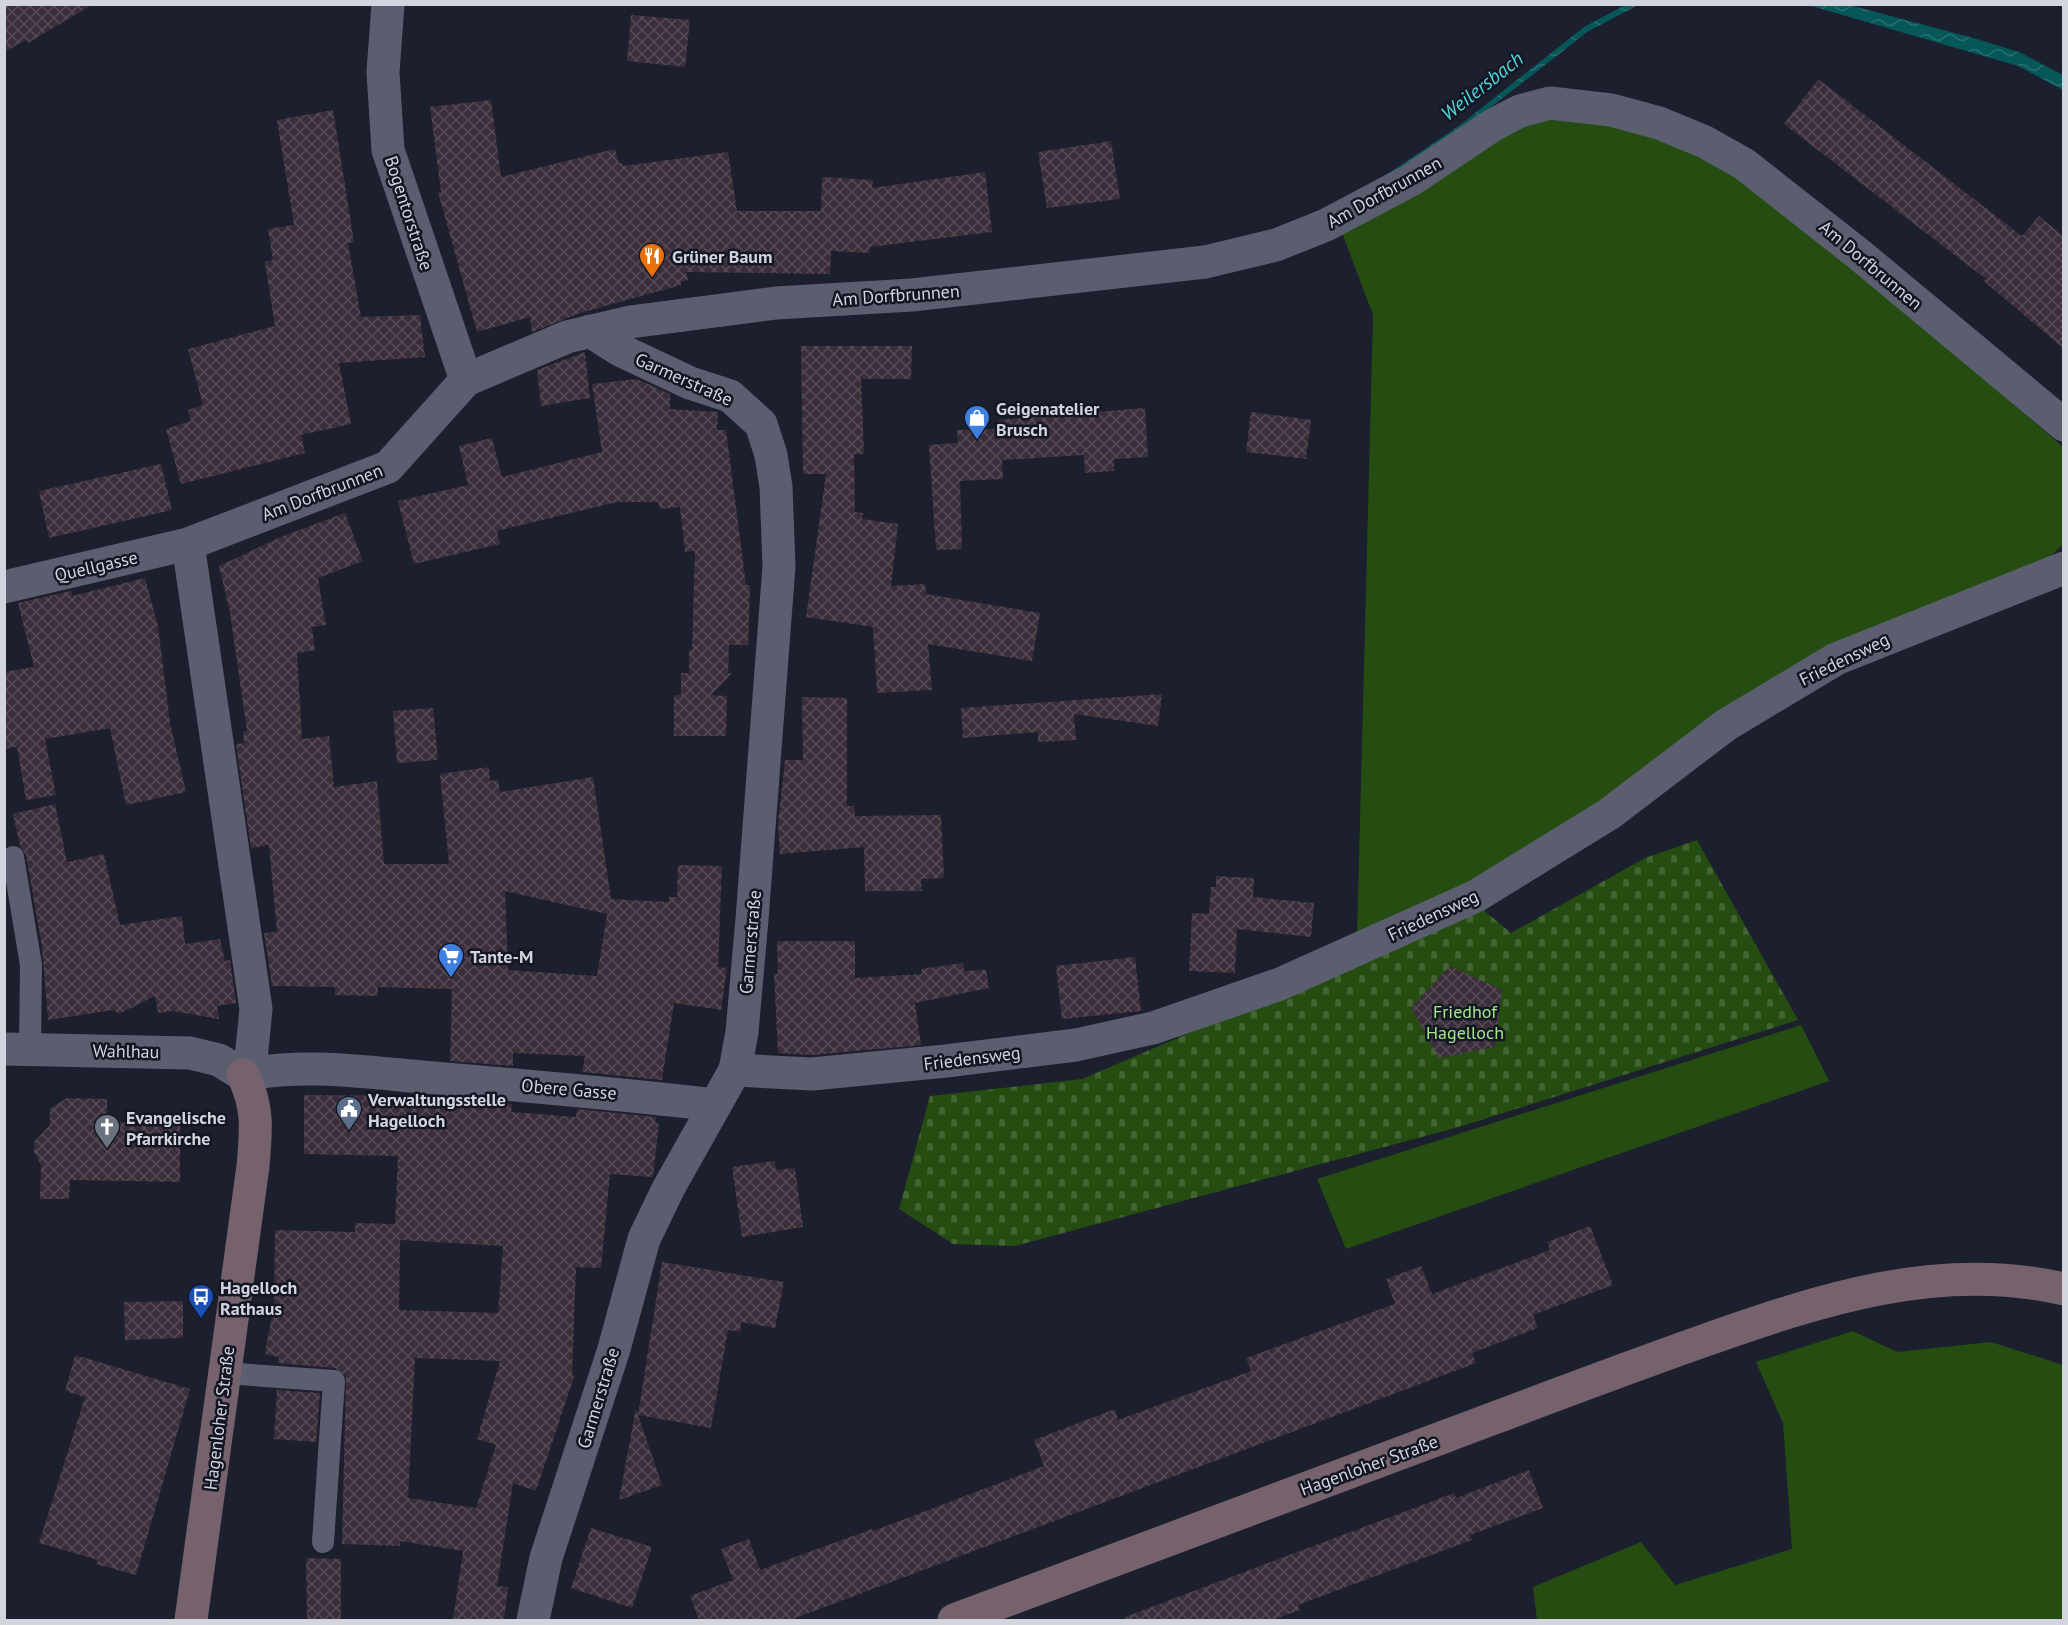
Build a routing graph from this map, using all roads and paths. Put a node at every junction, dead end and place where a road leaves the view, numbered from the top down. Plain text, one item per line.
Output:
1 (388, 4) edge
2 (590, 331) junction
3 (466, 380) junction
4 (2064, 425) edge
5 (188, 544) junction
6 (2064, 568) edge
7 (4, 587) edge
8 (13, 857) dead end
9 (17, 1049) edge
10 (735, 1070) junction
11 (243, 1076) junction
12 (715, 1105) junction
13 (2064, 1289) edge
14 (224, 1373) junction
15 (323, 1542) dead end
16 (191, 1620) edge
17 (533, 1620) edge
18 (954, 1620) edge

1 - 3 street, Bogentorstraße
2 - 3 street, Am Dorfbrunnen
2 - 4 street, Am Dorfbrunnen
2 - 10 street, Garmerstraße
3 - 5 street, Am Dorfbrunnen
5 - 7 street, Quellgasse
5 - 11 street
6 - 10 street, Friedensweg
8 - 9 lane
9 - 11 street, Wahlhau
10 - 12 street, Garmerstraße
11 - 12 street, Obere Gasse
11 - 14 street, Hagenloher Straße
12 - 17 street, Garmerstraße
13 - 18 street, Hagenloher Straße
14 - 15 lane
14 - 16 street, Hagenloher Straße

